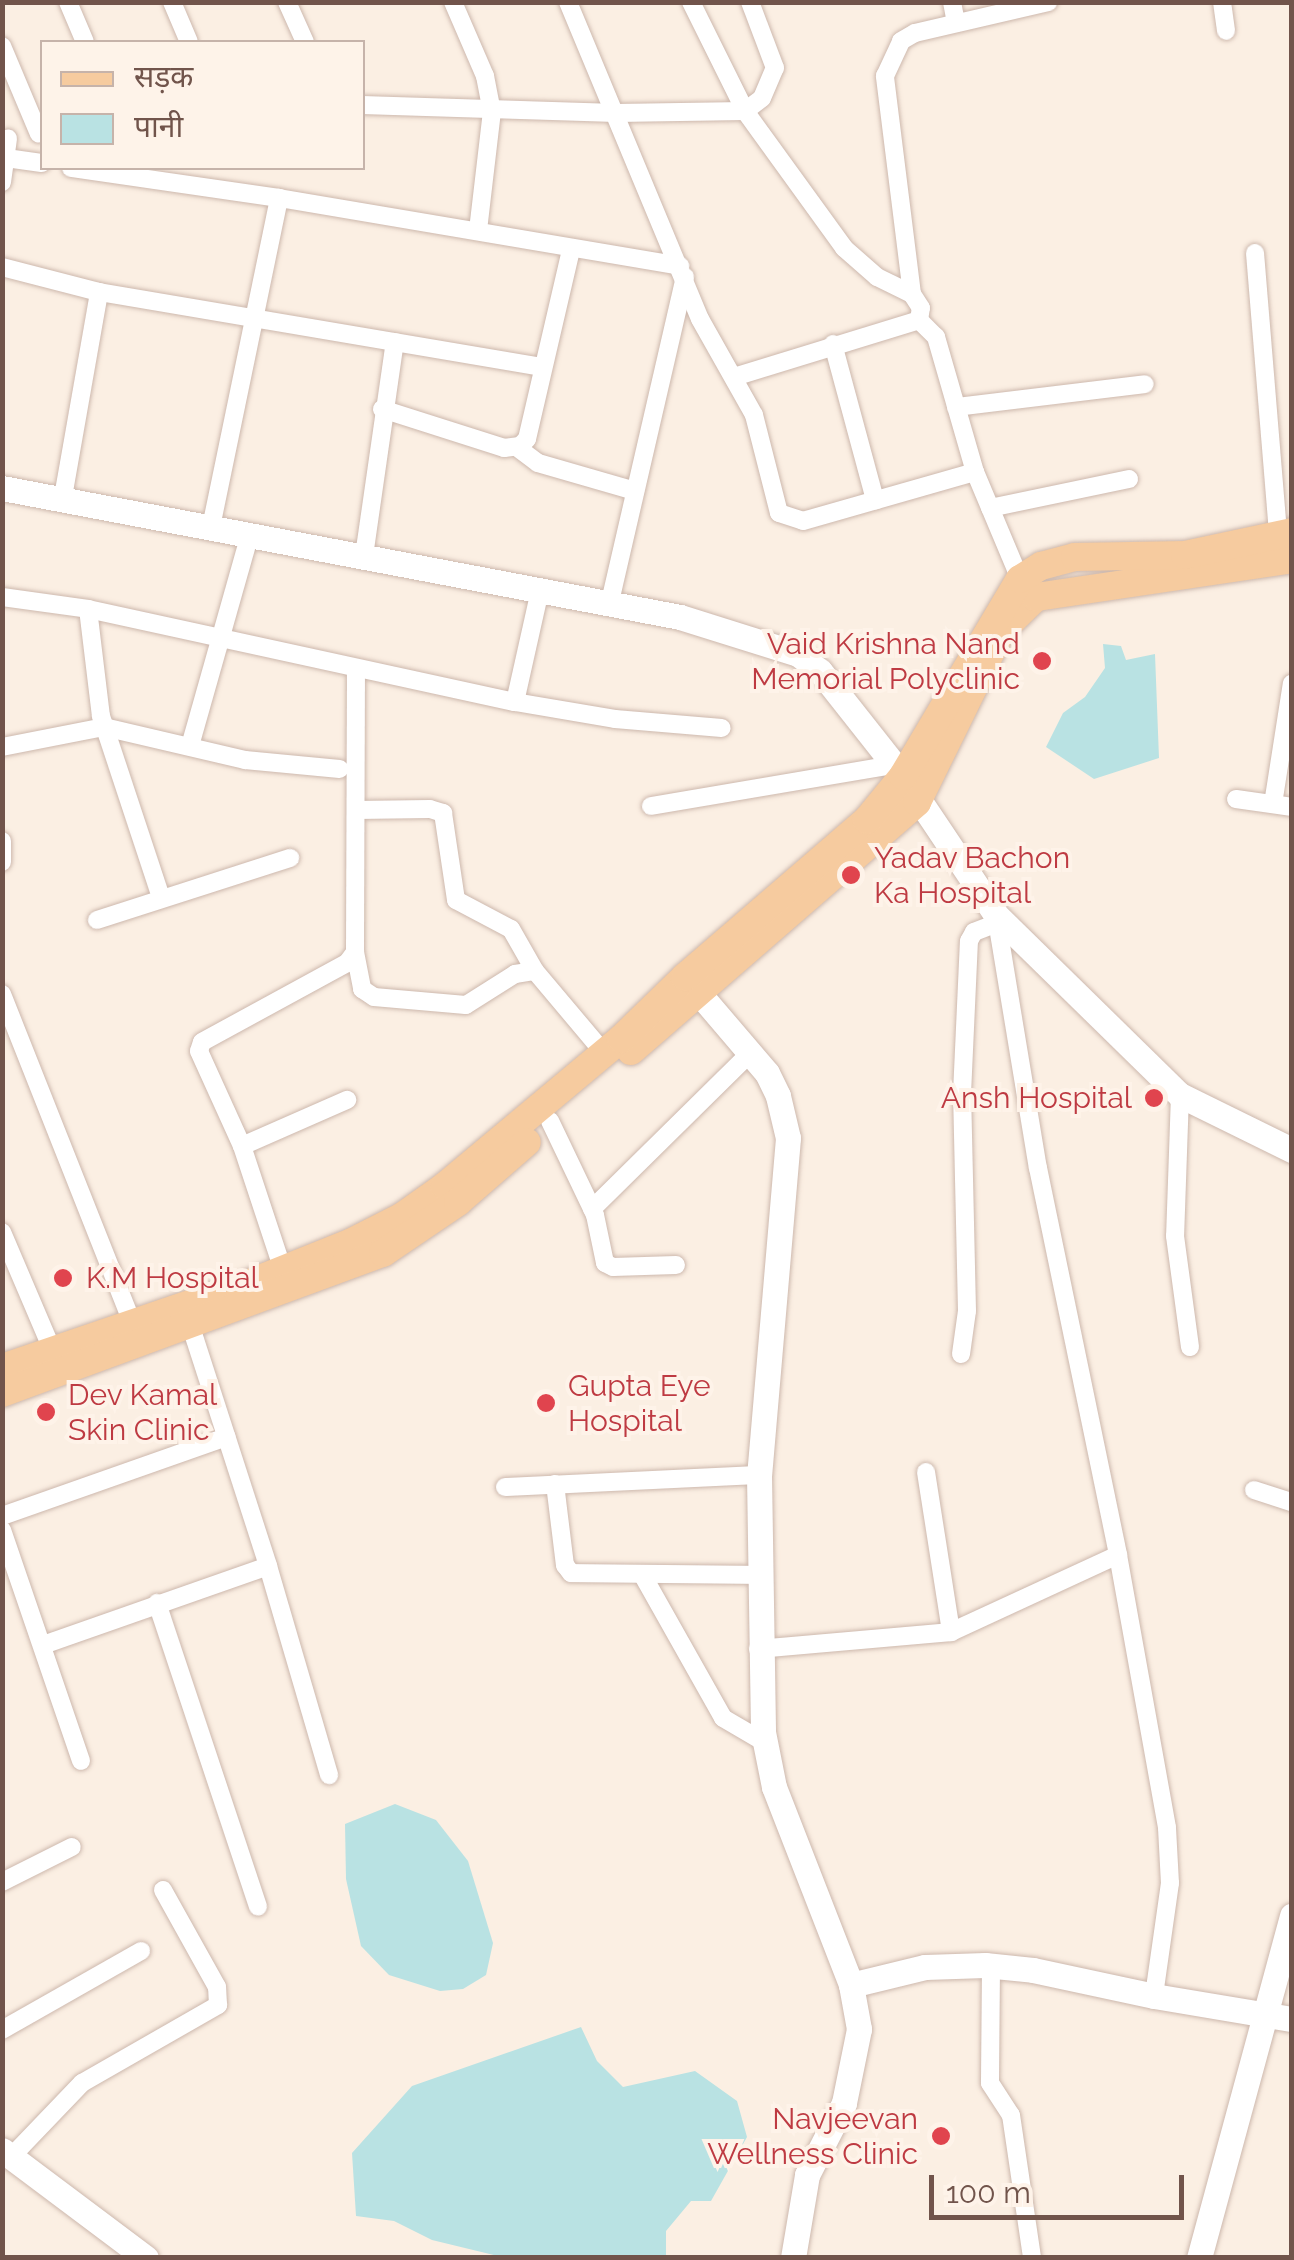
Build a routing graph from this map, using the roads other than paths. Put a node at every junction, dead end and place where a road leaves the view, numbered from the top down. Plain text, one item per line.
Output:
1 (68, 2) edge
2 (172, 2) edge
3 (288, 2) edge
4 (454, 2) edge
5 (568, 2) edge
6 (691, 2) edge
7 (750, 2) edge
8 (952, 2) edge
9 (1048, 2) edge
10 (1222, 2) edge
11 (956, 24) junction
12 (1226, 31) dead end
13 (84, 40) edge
14 (188, 40) edge
15 (304, 40) edge
16 (2, 46) edge
17 (365, 105) edge
18 (492, 111) junction
19 (745, 111) junction
20 (616, 113) junction
21 (40, 132) edge
22 (40, 134) edge
23 (5, 138) edge
24 (6, 158) junction
25 (40, 163) edge
26 (86, 170) edge
27 (2, 182) edge
28 (279, 198) junction
29 (478, 230) junction
30 (571, 250) junction
31 (1255, 253) dead end
32 (2, 268) edge
33 (682, 272) junction
34 (99, 292) junction
35 (912, 294) junction
36 (254, 316) junction
37 (920, 320) junction
38 (395, 342) junction
39 (833, 344) junction
40 (543, 367) junction
41 (734, 378) junction
42 (1145, 384) dead end
43 (956, 406) junction
44 (382, 408) junction
45 (518, 448) junction
46 (975, 472) junction
47 (1130, 479) dead end
48 (2, 488) edge
49 (635, 490) junction
50 (63, 496) junction
51 (875, 500) junction
52 (990, 508) junction
53 (210, 527) junction
54 (249, 538) junction
55 (1287, 542) edge
56 (364, 556) junction
57 (1020, 578) junction
58 (540, 590) junction
59 (2, 597) edge
60 (609, 606) junction
61 (88, 609) junction
62 (222, 640) junction
63 (356, 669) junction
64 (1292, 683) edge
65 (515, 702) junction
66 (104, 727) junction
67 (722, 728) dead end
68 (190, 746) junction
69 (2, 748) edge
70 (340, 769) dead end
71 (898, 771) junction
72 (1236, 798) dead end
73 (917, 802) junction
74 (1282, 805) edge
75 (652, 806) dead end
76 (356, 810) junction
77 (2, 841) edge
78 (290, 858) dead end
79 (2, 862) edge
80 (160, 897) junction
81 (997, 919) junction
82 (97, 920) dead end
83 (355, 952) junction
84 (534, 971) junction
85 (693, 985) junction
86 (2, 994) edge
87 (752, 1051) junction
88 (604, 1052) junction
89 (1180, 1095) junction
90 (347, 1100) dead end
91 (550, 1121) junction
92 (242, 1146) junction
93 (1292, 1150) edge
94 (592, 1209) junction
95 (2, 1232) edge
96 (676, 1265) dead end
97 (283, 1270) junction
98 (132, 1323) junction
99 (190, 1327) junction
100 (1190, 1346) dead end
101 (961, 1354) dead end
102 (58, 1361) junction
103 (2, 1368) edge
104 (2, 1392) edge
105 (226, 1437) junction
106 (926, 1472) dead end
107 (759, 1475) junction
108 (556, 1484) junction
109 (505, 1487) dead end
110 (1254, 1490) dead end
111 (1292, 1502) edge
112 (2, 1516) edge
113 (2, 1530) edge
114 (1118, 1554) junction
115 (268, 1566) junction
116 (642, 1574) junction
117 (758, 1575) junction
118 (157, 1603) junction
119 (951, 1632) junction
120 (43, 1645) junction
121 (758, 1649) junction
122 (764, 1742) junction
123 (80, 1761) dead end
124 (329, 1775) dead end
125 (72, 1847) dead end
126 (2, 1882) edge
127 (163, 1890) dead end
128 (258, 1907) dead end
129 (1292, 1915) edge
130 (141, 1951) dead end
131 (990, 1966) junction
132 (851, 1986) junction
133 (1154, 1996) junction
134 (1263, 2014) junction
135 (1292, 2019) edge
136 (2, 2030) edge
137 (8, 2152) edge
138 (146, 2258) edge
139 (793, 2258) edge
140 (1032, 2258) edge
141 (1200, 2258) edge

1 - 13 street
2 - 14 street
3 - 15 street
4 - 18 street
5 - 20 street
6 - 19 street
7 - 19 street
8 - 11 street
9 - 11 street
10 - 12 street
11 - 35 street
16 - 21 street
17 - 18 street
18 - 20 street
18 - 29 street
19 - 20 street
19 - 35 street
20 - 33 street
22 - 23 street
23 - 24 street
24 - 25 street
24 - 27 street
26 - 28 street
28 - 29 street
28 - 36 street
29 - 30 street
30 - 33 street
30 - 40 street
31 - 55 street
32 - 34 street
33 - 41 street
33 - 49 street
34 - 36 street
34 - 50 street
35 - 37 street
36 - 38 street
36 - 53 street
37 - 39 street
37 - 43 street
38 - 40 street
38 - 44 street
39 - 41 street
39 - 51 street
40 - 45 street
41 - 51 street
42 - 43 street
43 - 46 street
44 - 45 street
44 - 56 street
45 - 49 street
46 - 51 street
46 - 52 street
47 - 52 street
48 - 50 street
49 - 60 street
50 - 53 street
52 - 57 street
53 - 54 street
54 - 56 street
54 - 62 street
55 - 57 main road
55 - 73 main road
56 - 58 street
57 - 71 main road
58 - 60 street
58 - 65 street
59 - 61 street
60 - 71 street
61 - 62 street
61 - 66 street
62 - 63 street
62 - 68 street
63 - 65 street
63 - 76 street
64 - 74 street
65 - 67 street
66 - 68 street
66 - 69 street
66 - 80 street
68 - 70 street
71 - 73 street
71 - 75 street
71 - 85 main road
72 - 74 street
73 - 81 street
73 - 85 main road
76 - 83 street
76 - 84 street
77 - 79 street
78 - 80 street
80 - 82 street
81 - 89 street
81 - 101 street
81 - 114 street
83 - 84 street
83 - 92 street
84 - 88 street
85 - 87 street
85 - 88 main road
85 - 91 main road
86 - 98 street
87 - 94 street
87 - 107 street
88 - 97 main road
89 - 93 street
89 - 100 street
90 - 92 street
91 - 94 street
91 - 99 main road
92 - 97 street
94 - 96 street
95 - 102 street
97 - 98 main road
98 - 102 main road
99 - 102 main road
99 - 105 street
102 - 103 main road
102 - 104 main road
105 - 112 street
105 - 115 street
106 - 119 street
107 - 108 street
107 - 117 street
108 - 109 street
108 - 116 street
110 - 111 street
113 - 120 street
114 - 119 street
114 - 133 street
115 - 118 street
115 - 124 street
116 - 117 street
116 - 122 street
117 - 121 street
118 - 120 street
118 - 128 street
119 - 121 street
120 - 123 street
121 - 122 street
122 - 132 street
125 - 126 street
127 - 137 street
129 - 134 street
130 - 136 street
131 - 132 street
131 - 133 street
131 - 140 street
132 - 139 street
133 - 134 street
134 - 135 street
134 - 141 street
137 - 138 street

